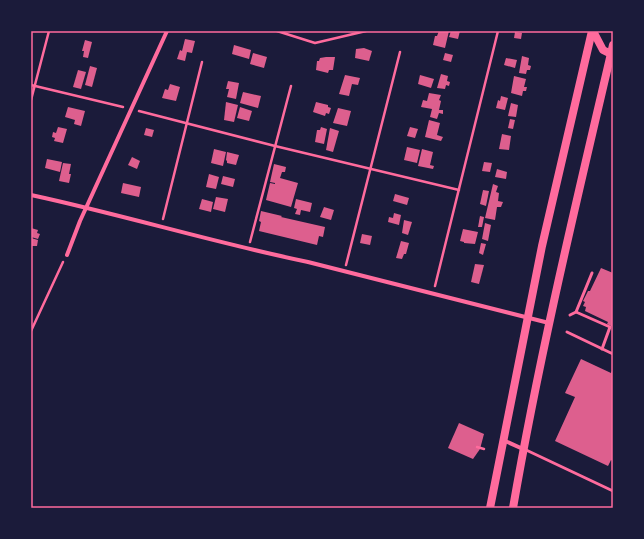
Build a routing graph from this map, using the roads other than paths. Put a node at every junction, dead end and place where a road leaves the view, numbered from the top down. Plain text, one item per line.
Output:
1 (167, 31) edge
2 (592, 31) edge
3 (613, 45) edge
4 (612, 55) edge
5 (31, 195) edge
6 (88, 207) junction
7 (67, 255) road end
8 (592, 273) dead end
9 (576, 312) junction
10 (570, 315) dead end
11 (527, 318) junction
12 (549, 323) junction
13 (567, 332) dead end
14 (602, 349) junction
15 (613, 354) edge
16 (503, 440) junction
17 (523, 449) junction
18 (613, 491) edge
19 (490, 508) edge
20 (514, 508) edge

1 - 6 street
2 - 4 main road
2 - 11 main road
3 - 4 main road
4 - 12 main road
5 - 6 street
6 - 7 street
6 - 11 street
8 - 9 lane
9 - 10 lane
9 - 14 lane
11 - 12 street
11 - 16 main road
12 - 17 main road
13 - 14 lane
14 - 15 lane
16 - 17 street
16 - 19 main road
17 - 18 lane
17 - 20 main road

